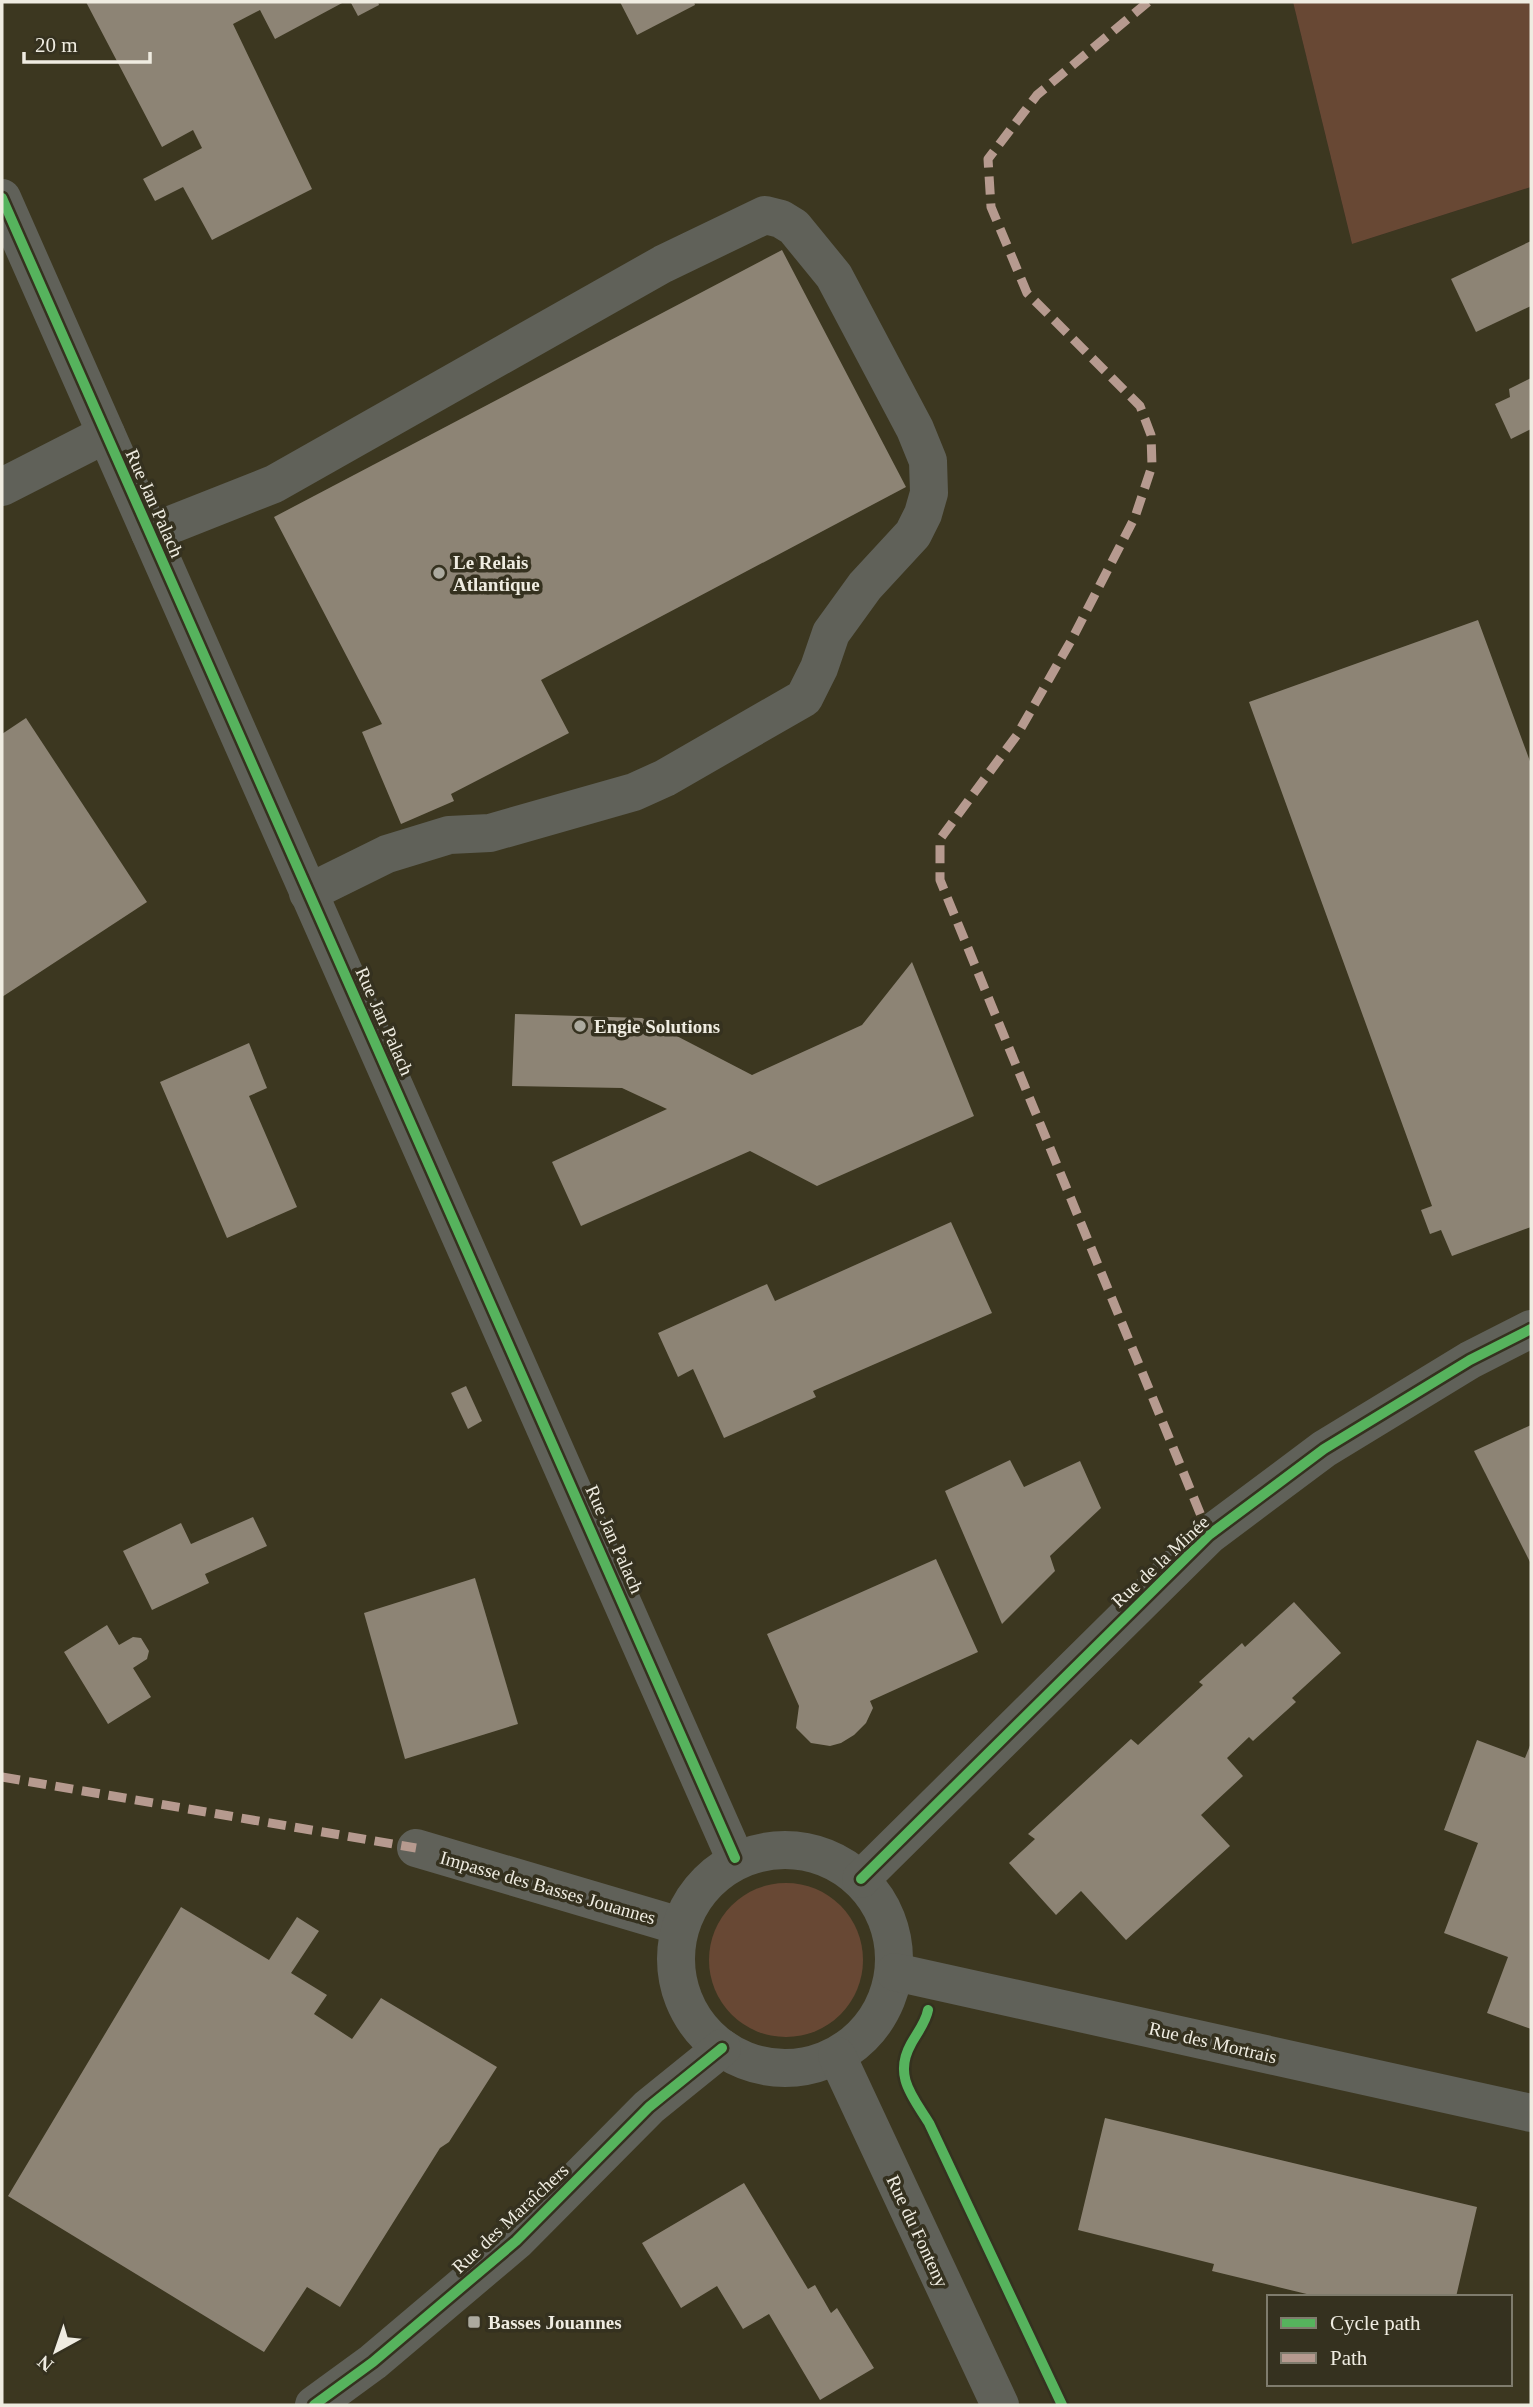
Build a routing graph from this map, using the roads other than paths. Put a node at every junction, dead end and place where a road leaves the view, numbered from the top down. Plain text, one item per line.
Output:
1 (2, 198) edge
2 (106, 434) junction
3 (2, 486) edge
4 (150, 533) junction
5 (308, 893) junction
6 (1531, 1329) edge
7 (416, 1848) dead end
8 (736, 1858) junction
9 (861, 1879) junction
10 (680, 1926) junction
11 (895, 1972) junction
12 (722, 2048) junction
13 (837, 2056) junction
14 (1531, 2113) edge
15 (314, 2405) edge
16 (1000, 2405) edge

1 - 2 street, Rue Jan Palach
2 - 3 street
2 - 4 street, Rue Jan Palach
4 - 5 street, Rue Jan Palach
4 - 5 street
5 - 8 street, Rue Jan Palach
6 - 9 street, Rue de la Minée
7 - 10 street, Impasse des Basses Jouannes
8 - 9 street
8 - 10 street
9 - 11 street
10 - 12 street
11 - 13 street
11 - 14 street, Rue des Mortrais
12 - 13 street
12 - 15 street, Rue des Maraîchers
13 - 16 street, Rue du Fonteny

